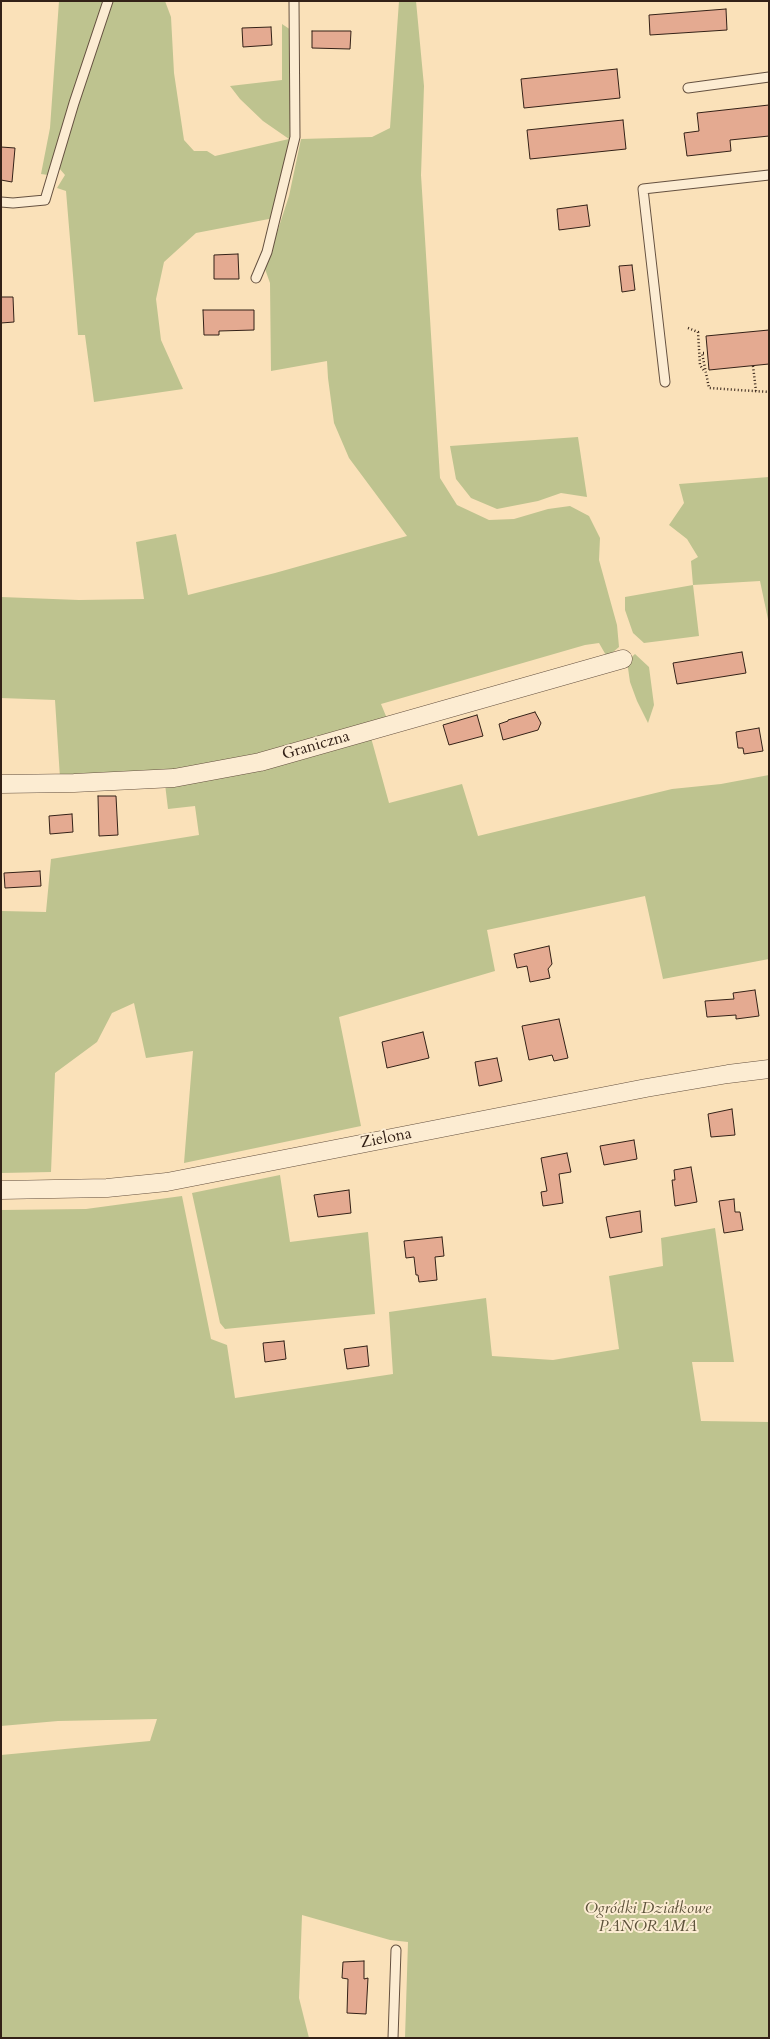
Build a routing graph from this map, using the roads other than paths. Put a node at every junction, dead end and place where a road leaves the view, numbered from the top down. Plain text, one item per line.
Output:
1 (108, 1) edge
2 (294, 1) edge
3 (769, 77) edge
4 (688, 88) dead end
5 (769, 175) edge
6 (1, 202) edge
7 (256, 278) dead end
8 (665, 382) dead end
9 (623, 659) dead end
10 (1, 784) edge
11 (769, 1069) edge
12 (1, 1190) edge
13 (396, 1950) dead end
14 (393, 2038) edge

1 - 6 lane
2 - 7 lane
3 - 4 lane
5 - 8 lane
9 - 10 street, Graniczna
11 - 12 street, Zielona
13 - 14 lane

